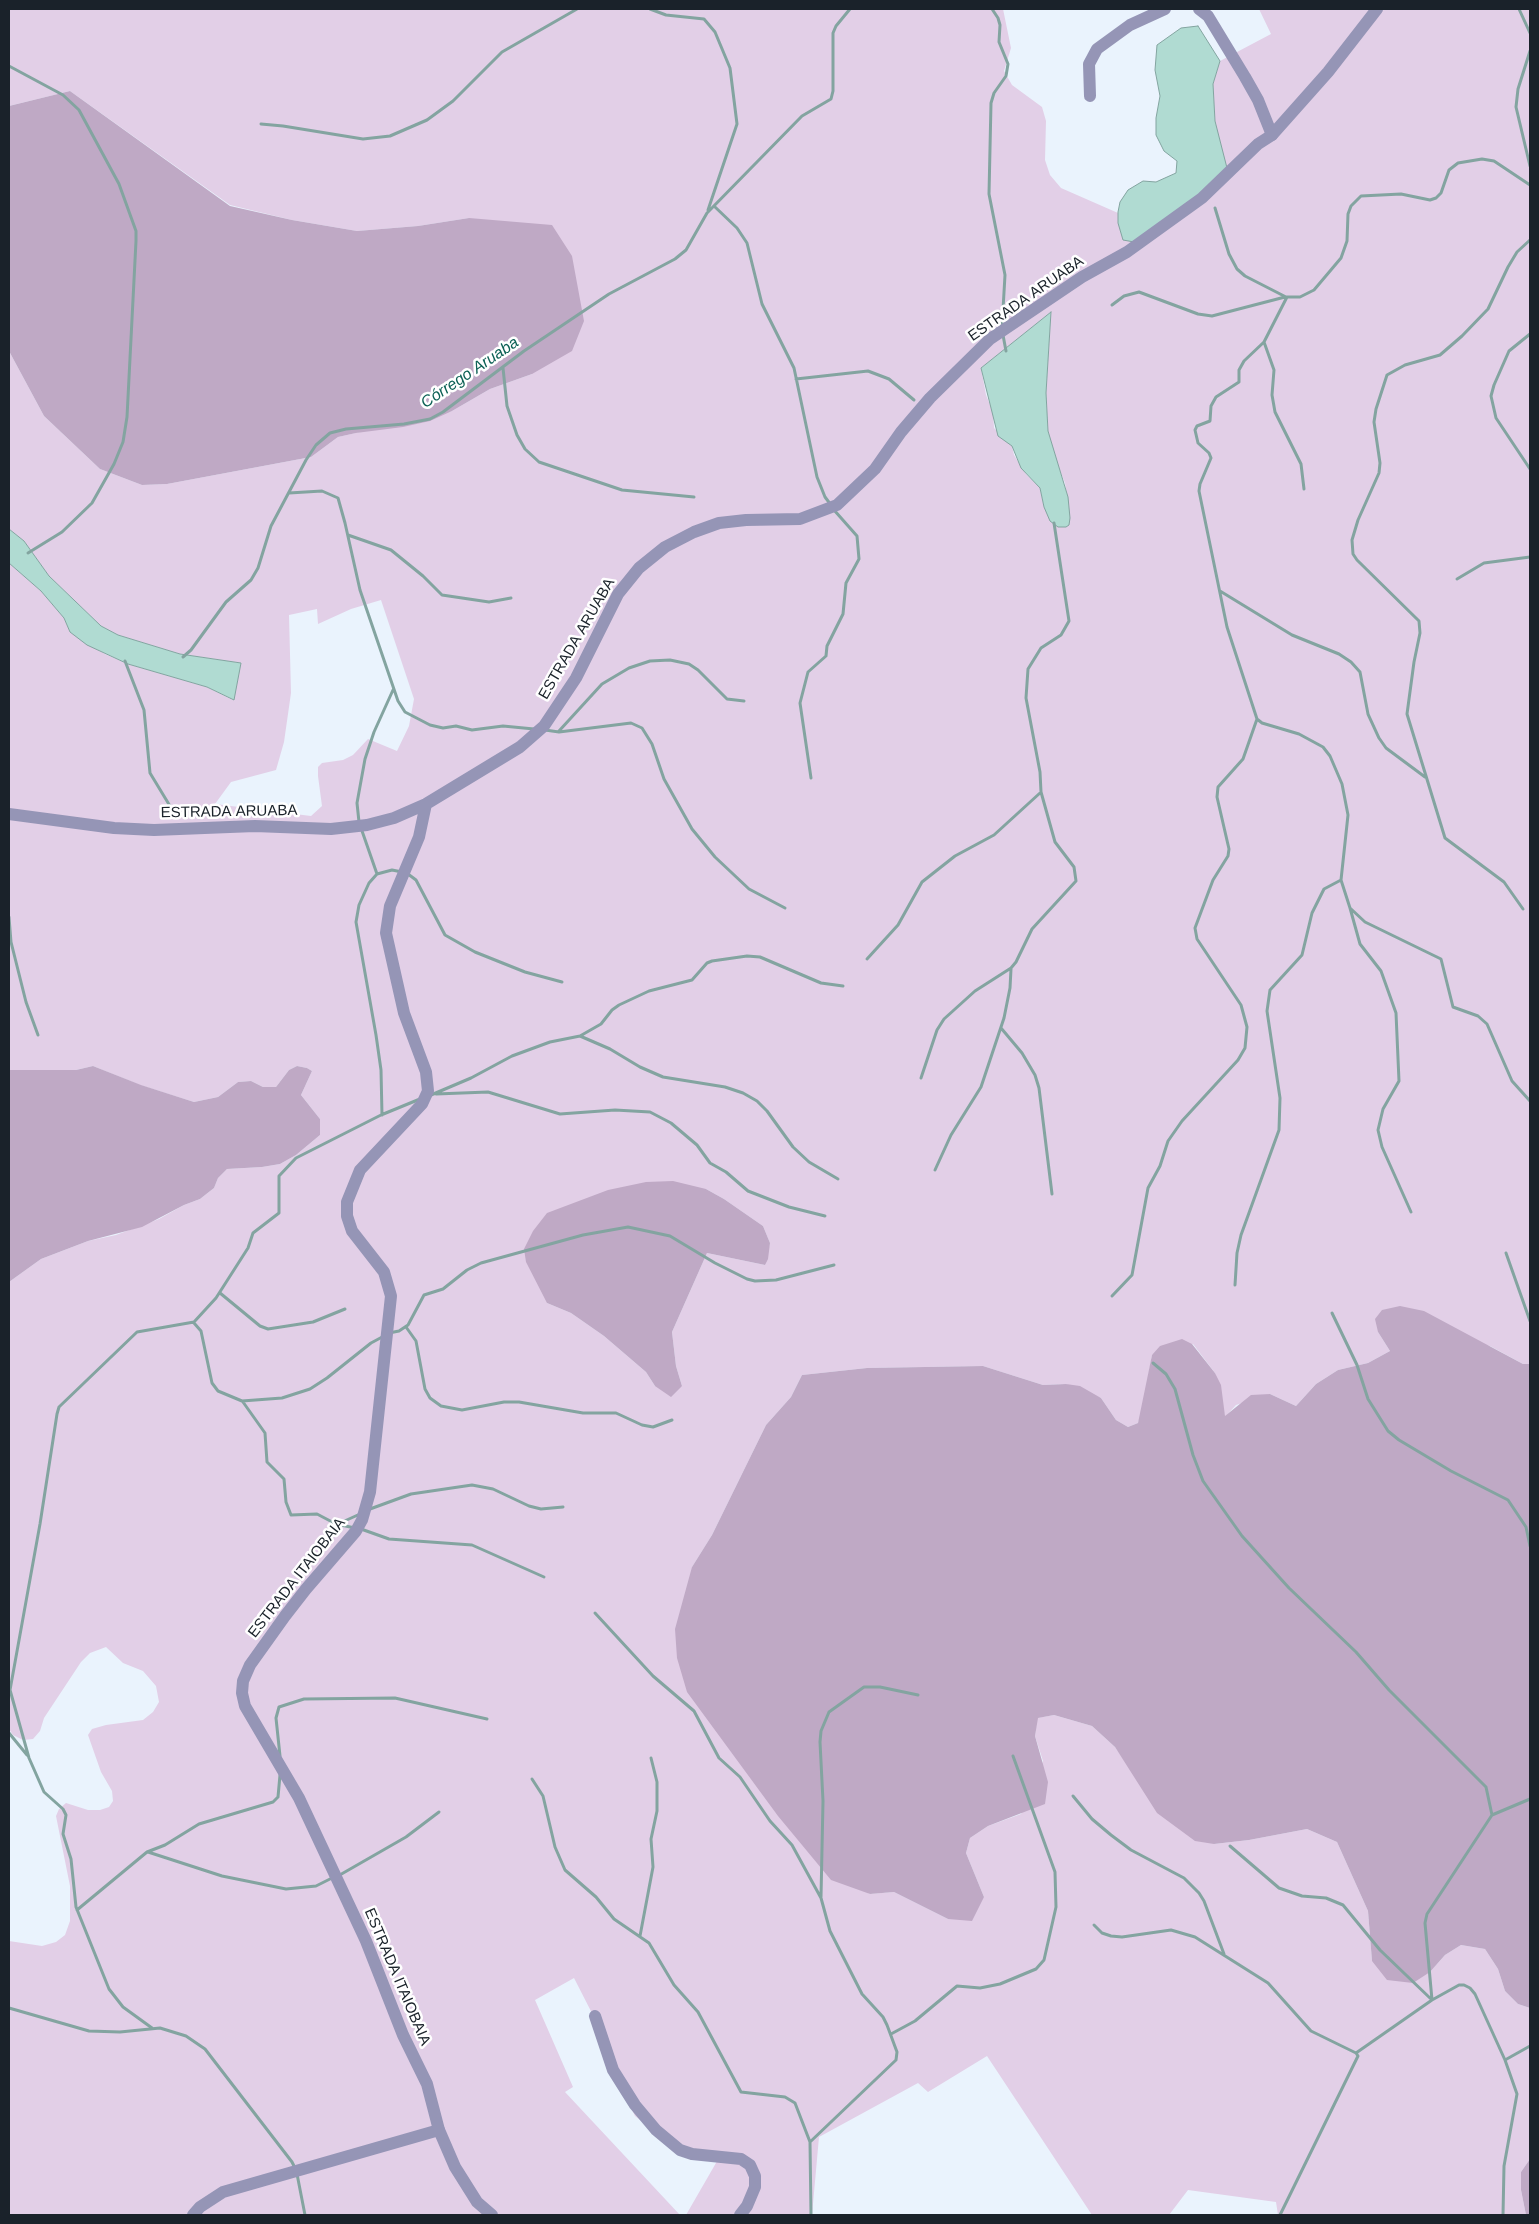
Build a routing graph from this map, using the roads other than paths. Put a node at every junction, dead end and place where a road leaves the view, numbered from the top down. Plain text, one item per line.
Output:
1 (1165, 9) edge
2 (1200, 9) edge
3 (1378, 9) edge
4 (1090, 96) dead end
5 (1272, 135) junction
6 (426, 804) junction
7 (9, 814) edge
8 (594, 2016) dead end
9 (439, 2130) junction
10 (193, 2215) edge
11 (492, 2215) edge
12 (740, 2215) edge

1 - 4 street
2 - 5 street
3 - 5 street, ESTRADA ARUABA
5 - 6 street, ESTRADA ARUABA
6 - 7 street, ESTRADA ARUABA
6 - 9 street, ESTRADA ITAIOBAIA
8 - 12 street
9 - 10 street
9 - 11 street, ESTRADA ITAIOBAIA

